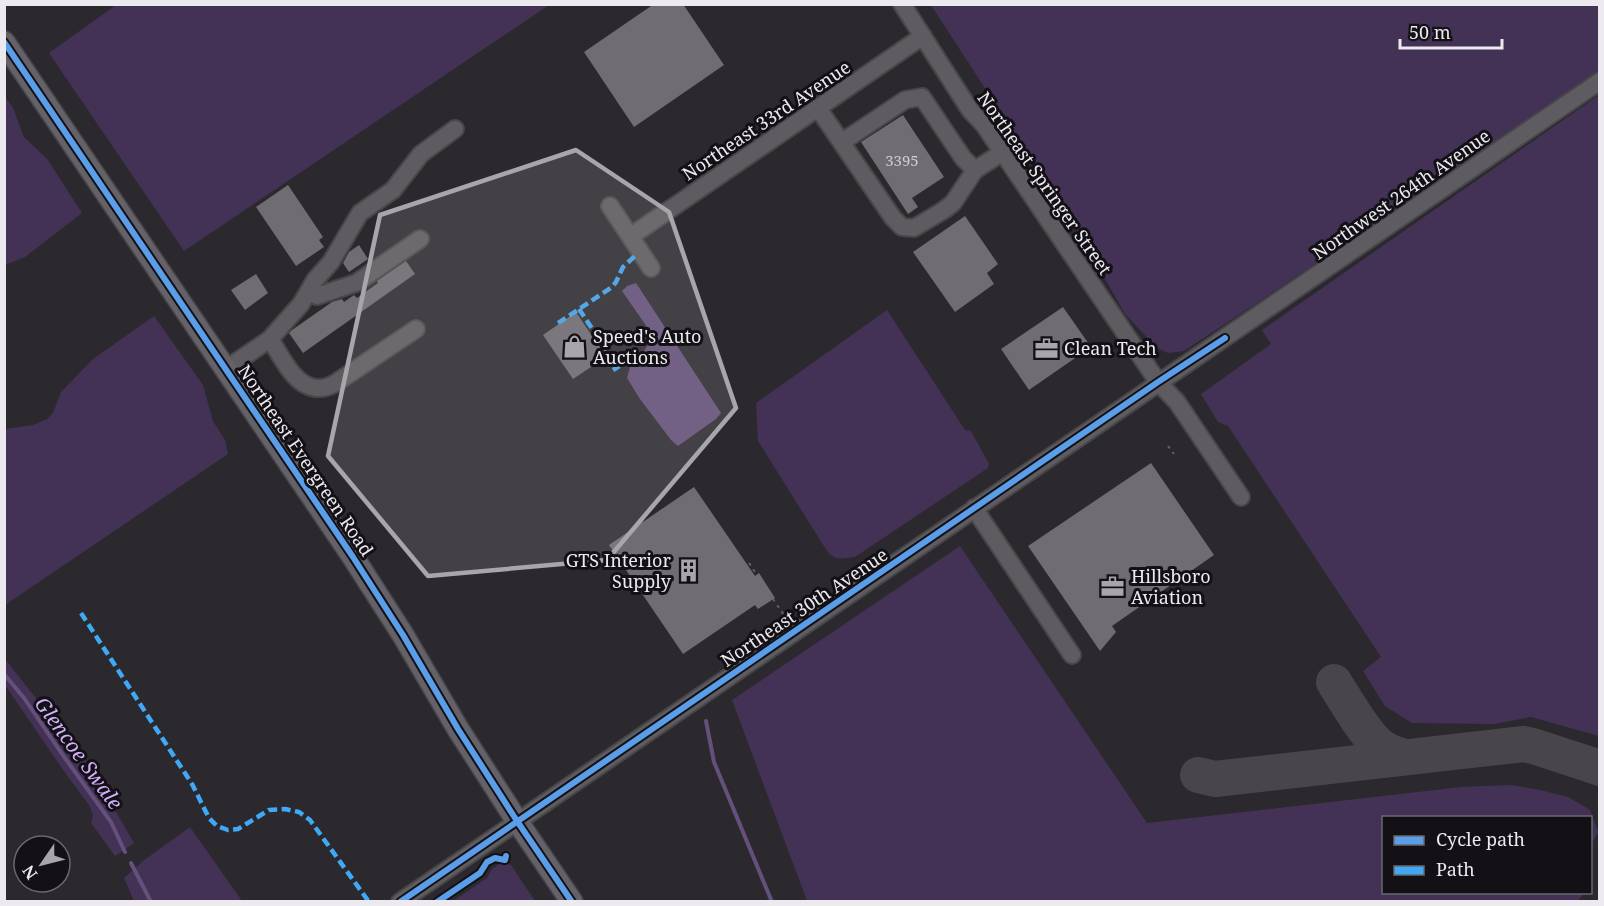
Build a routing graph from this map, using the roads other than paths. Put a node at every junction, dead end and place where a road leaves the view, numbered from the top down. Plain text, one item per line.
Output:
1 (902, 4) edge
2 (923, 36) junction
3 (4, 42) edge
4 (1599, 81) edge
5 (818, 108) junction
6 (455, 129) dead end
7 (842, 142) junction
8 (1003, 152) junction
9 (975, 170) junction
10 (610, 206) dead end
11 (631, 236) junction
12 (420, 239) dead end
13 (651, 268) dead end
14 (308, 292) junction
15 (416, 329) dead end
16 (1225, 338) joint
17 (270, 339) junction
18 (226, 369) junction
19 (1158, 382) junction
20 (1241, 497) dead end
21 (975, 508) junction
22 (1072, 655) dead end
23 (518, 821) junction
24 (400, 902) edge
25 (572, 902) edge

1 - 2 street, Northeast Springer Street
2 - 5 street, Northeast 33rd Avenue
2 - 8 street, Northeast Springer Street
3 - 18 main road, Northeast Evergreen Road
4 - 16 street, Northwest 264th Avenue
5 - 7 street
5 - 11 street, Northeast 33rd Avenue
6 - 14 street
7 - 9 street
7 - 9 street
8 - 9 street
8 - 19 street, Northeast Springer Street
10 - 11 street
11 - 13 street
12 - 14 street
14 - 17 street
15 - 17 street
16 - 19 street, Northeast 30th Avenue
17 - 18 street
18 - 23 main road, Northeast Evergreen Road
19 - 20 street, Northeast Springer Street
19 - 21 street, Northeast 30th Avenue
21 - 22 street
21 - 23 street, Northeast 30th Avenue
23 - 24 street, Northeast 30th Avenue
23 - 25 main road, Northeast Evergreen Road

